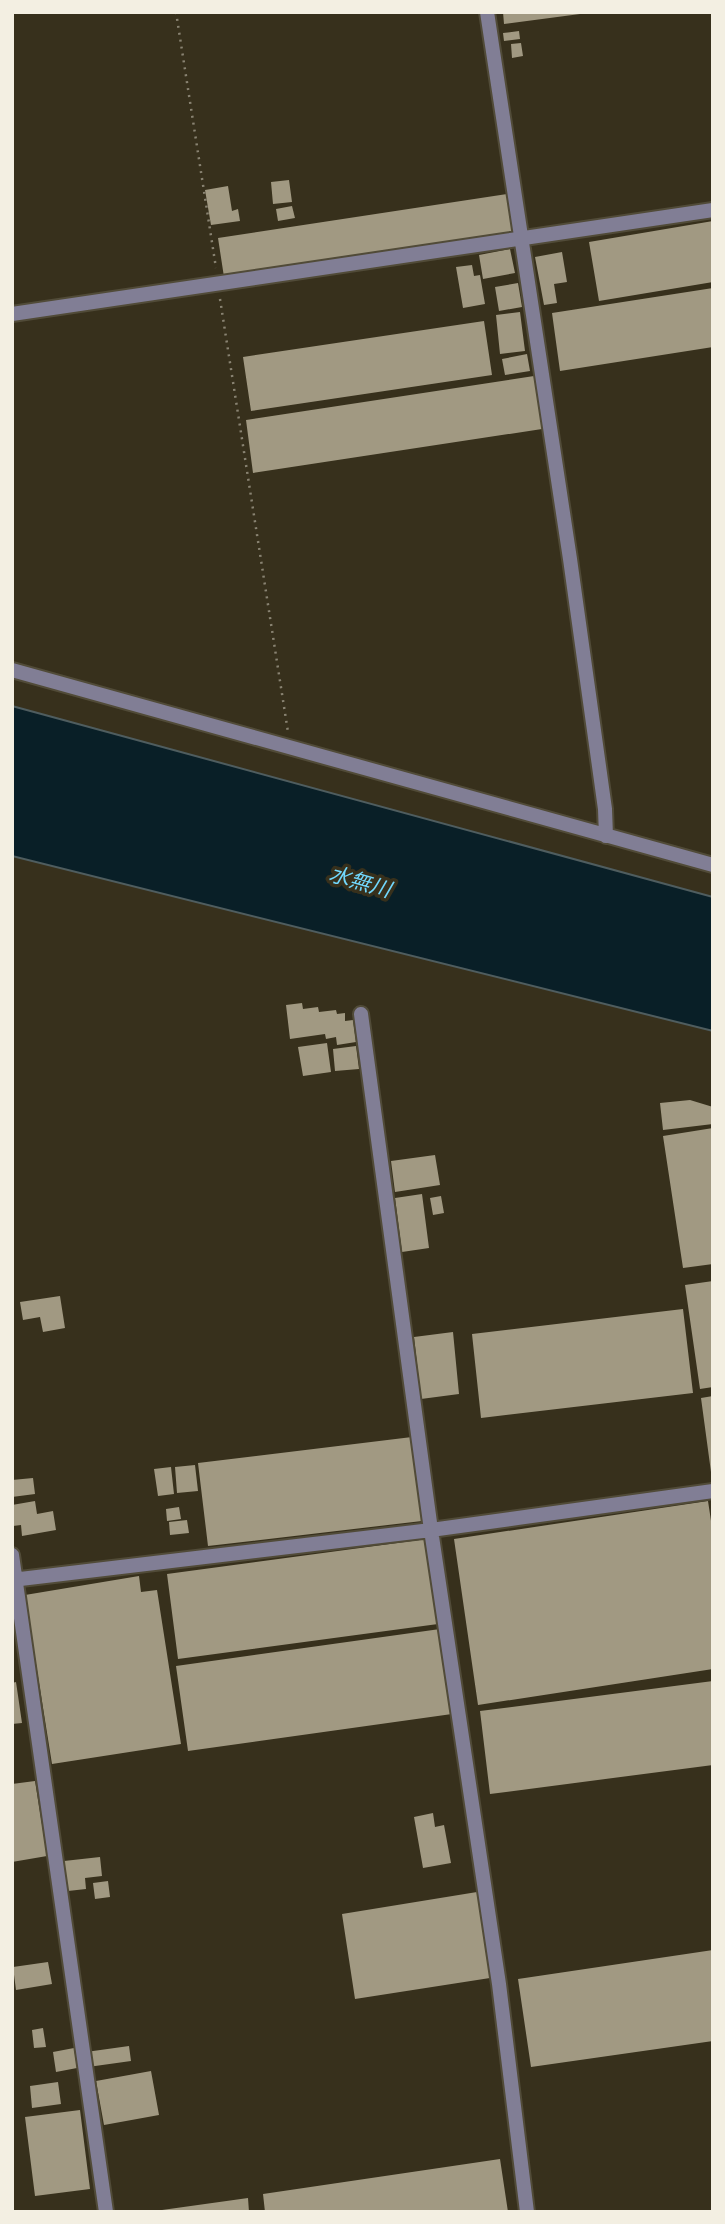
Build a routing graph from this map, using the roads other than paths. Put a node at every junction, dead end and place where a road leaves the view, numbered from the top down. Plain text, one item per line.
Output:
1 (487, 12) edge
2 (713, 210) edge
3 (521, 238) junction
4 (12, 314) edge
5 (12, 670) edge
6 (606, 836) junction
7 (713, 865) edge
8 (361, 1014) dead end
9 (713, 1491) edge
10 (432, 1530) junction
11 (12, 1555) edge
12 (14, 1580) edge
13 (106, 2212) edge
14 (527, 2212) edge

1 - 3 street
2 - 3 street
3 - 4 street
3 - 6 street
5 - 6 street
6 - 7 street
8 - 10 street
9 - 10 street
10 - 12 street
10 - 14 street
11 - 12 street
12 - 13 street

